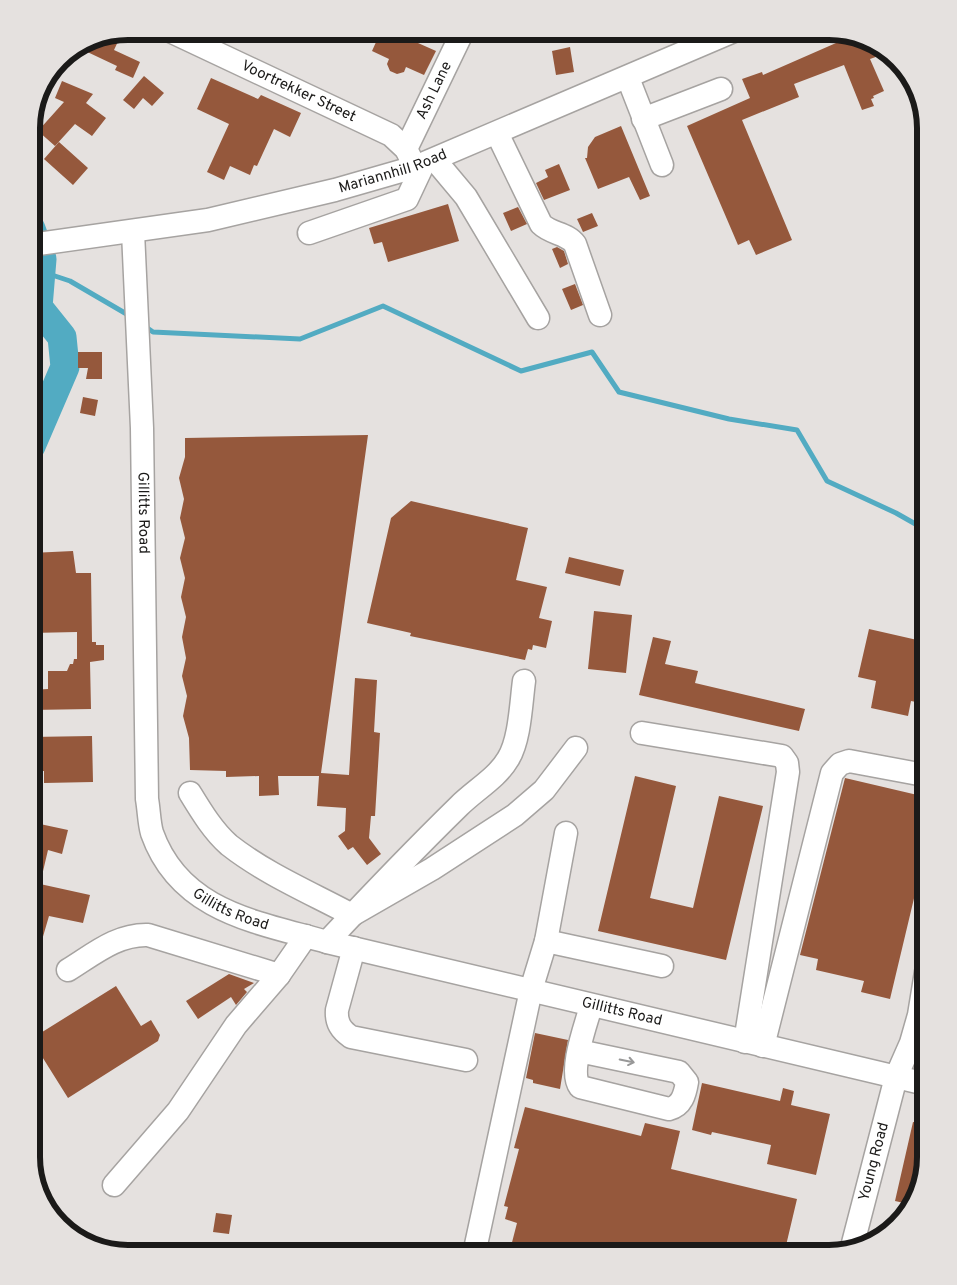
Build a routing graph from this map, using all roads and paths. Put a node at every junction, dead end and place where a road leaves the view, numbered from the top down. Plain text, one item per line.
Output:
1 (189, 40) edge
2 (460, 40) edge
3 (714, 40) edge
4 (628, 78) junction
5 (721, 88) dead end
6 (643, 118) junction
7 (497, 133) junction
8 (420, 160) junction
9 (662, 165) dead end
10 (335, 190) junction
11 (344, 221) junction
12 (132, 232) junction
13 (309, 233) dead end
14 (40, 244) edge
15 (600, 315) dead end
16 (538, 318) dead end
17 (524, 681) dead end
18 (642, 733) dead end
19 (576, 748) dead end
20 (917, 774) edge
21 (190, 793) dead end
22 (566, 833) dead end
23 (352, 915) junction
24 (316, 939) junction
25 (546, 941) junction
26 (354, 948) junction
27 (662, 966) dead end
28 (68, 970) dead end
29 (279, 975) junction
30 (531, 990) junction
31 (591, 1006) junction
32 (917, 1022) edge
33 (754, 1044) junction
34 (579, 1051) dead end
35 (466, 1060) dead end
36 (896, 1077) junction
37 (917, 1082) edge
38 (114, 1186) dead end
39 (859, 1239) edge
40 (476, 1245) edge

1 - 8 street, Voortrekker Street
2 - 8 street, Ash Lane
3 - 4 street, Mariannhill Road
4 - 6 street
4 - 7 street, Mariannhill Road
5 - 6 street
6 - 9 street
7 - 8 street, Mariannhill Road
7 - 15 street
8 - 10 street, Mariannhill Road
8 - 11 street, Ash Lane
8 - 16 street, Voortrekker Street
10 - 11 street
10 - 12 street, Mariannhill Road
11 - 13 street, Ash Lane
12 - 14 street, Mariannhill Road
12 - 24 street, Gillitts Road
17 - 23 street
18 - 33 street
19 - 23 street
20 - 33 street
21 - 23 street
22 - 25 street
23 - 24 street
24 - 26 street, Gillitts Road
24 - 29 street
25 - 27 street
25 - 30 street
26 - 30 street, Gillitts Road
26 - 35 street
28 - 29 street
29 - 38 street
30 - 31 street, Gillitts Road
30 - 40 street
31 - 33 street, Gillitts Road
31 - 34 street
32 - 36 street, Young Road
33 - 36 street, Gillitts Road
36 - 37 street, Gillitts Road
36 - 39 street, Young Road

